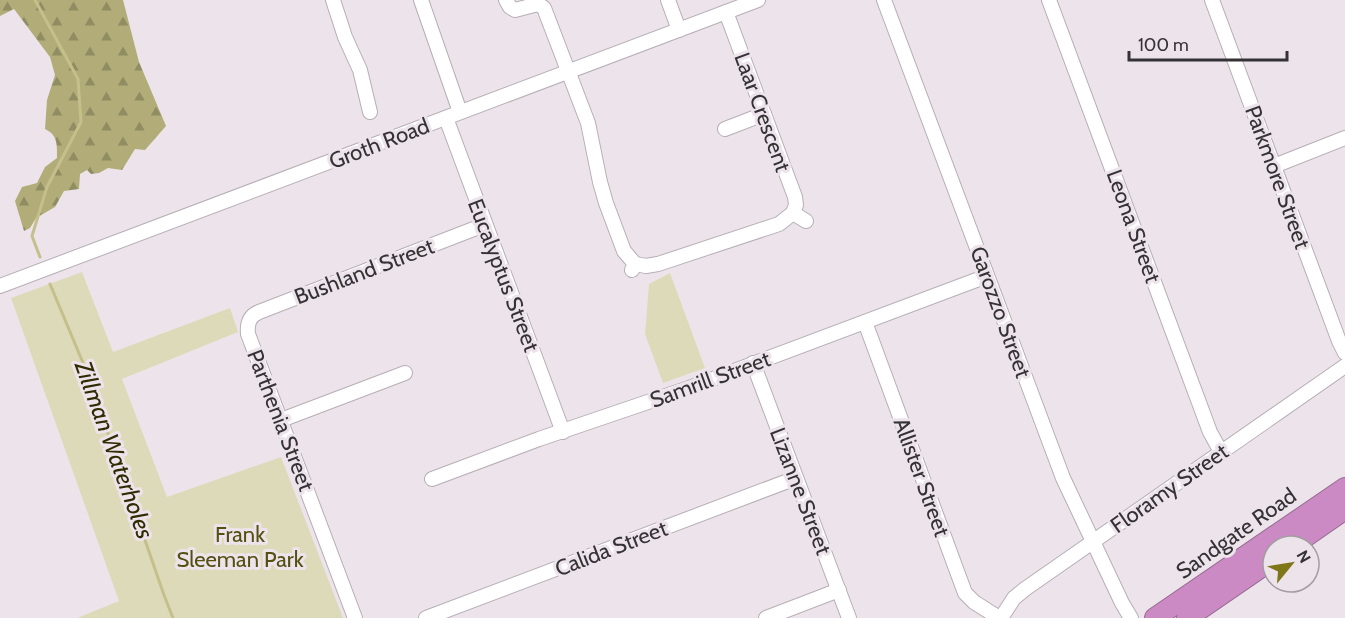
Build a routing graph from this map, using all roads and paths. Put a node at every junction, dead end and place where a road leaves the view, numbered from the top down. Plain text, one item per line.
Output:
1 (333, 0) edge
2 (421, 0) edge
3 (506, 0) edge
4 (668, 0) edge
5 (758, 0) edge
6 (884, 0) edge
7 (1049, 0) edge
8 (1212, 0) edge
9 (726, 12) junction
10 (679, 30) junction
11 (568, 72) junction
12 (370, 112) dead end
13 (460, 112) junction
14 (764, 114) junction
15 (446, 118) junction
16 (725, 129) dead end
17 (1345, 138) edge
18 (1274, 166) junction
19 (793, 213) junction
20 (806, 221) dead end
21 (484, 225) junction
22 (987, 276) junction
23 (0, 286) edge
24 (865, 322) junction
25 (248, 323) joint
26 (1345, 353) edge
27 (753, 363) junction
28 (1345, 366) edge
29 (405, 373) dead end
30 (281, 420) junction
31 (562, 432) junction
32 (1221, 452) junction
33 (796, 478) junction
34 (432, 479) dead end
35 (1345, 488) edge
36 (1345, 509) edge
37 (1309, 534) edge
38 (1092, 542) junction
39 (1261, 567) edge
40 (839, 590) junction
41 (355, 618) edge
42 (426, 618) edge
43 (766, 618) edge
44 (849, 618) edge
45 (1000, 618) edge
46 (1131, 618) edge
47 (1155, 618) edge
48 (1187, 618) edge

1 - 12 street
2 - 13 street
3 - 11 street
4 - 10 street
5 - 9 street, Groth Road
6 - 22 street, Garozzo Street
7 - 32 street, Leona Street
8 - 18 street, Parkmore Street
9 - 10 street, Groth Road
9 - 14 street, Laar Crescent
10 - 11 street, Groth Road
11 - 13 street, Groth Road
11 - 19 street
13 - 15 street, Groth Road
14 - 16 street
14 - 19 street, Laar Crescent
15 - 21 street, Eucalyptus Street
15 - 23 street, Groth Road
17 - 18 street
18 - 26 street, Parkmore Street
19 - 20 street
21 - 25 street, Bushland Street
21 - 31 street, Eucalyptus Street
22 - 24 street, Samrill Street
22 - 38 street, Garozzo Street
24 - 27 street, Samrill Street
24 - 45 street, Allister Street
25 - 30 street, Parthenia Street
27 - 31 street, Samrill Street
27 - 33 street, Lizanne Street
28 - 32 street, Floramy Street
29 - 30 street
30 - 41 street, Parthenia Street
31 - 34 street, Samrill Street
32 - 38 street, Floramy Street
33 - 40 street, Lizanne Street
33 - 42 street, Calida Street
35 - 47 highway, Sandgate Road
36 - 37 highway, Sandgate Road
38 - 45 street, Floramy Street
38 - 46 street, Garozzo Street
39 - 48 highway, Sandgate Road
40 - 43 street
40 - 44 street, Lizanne Street

